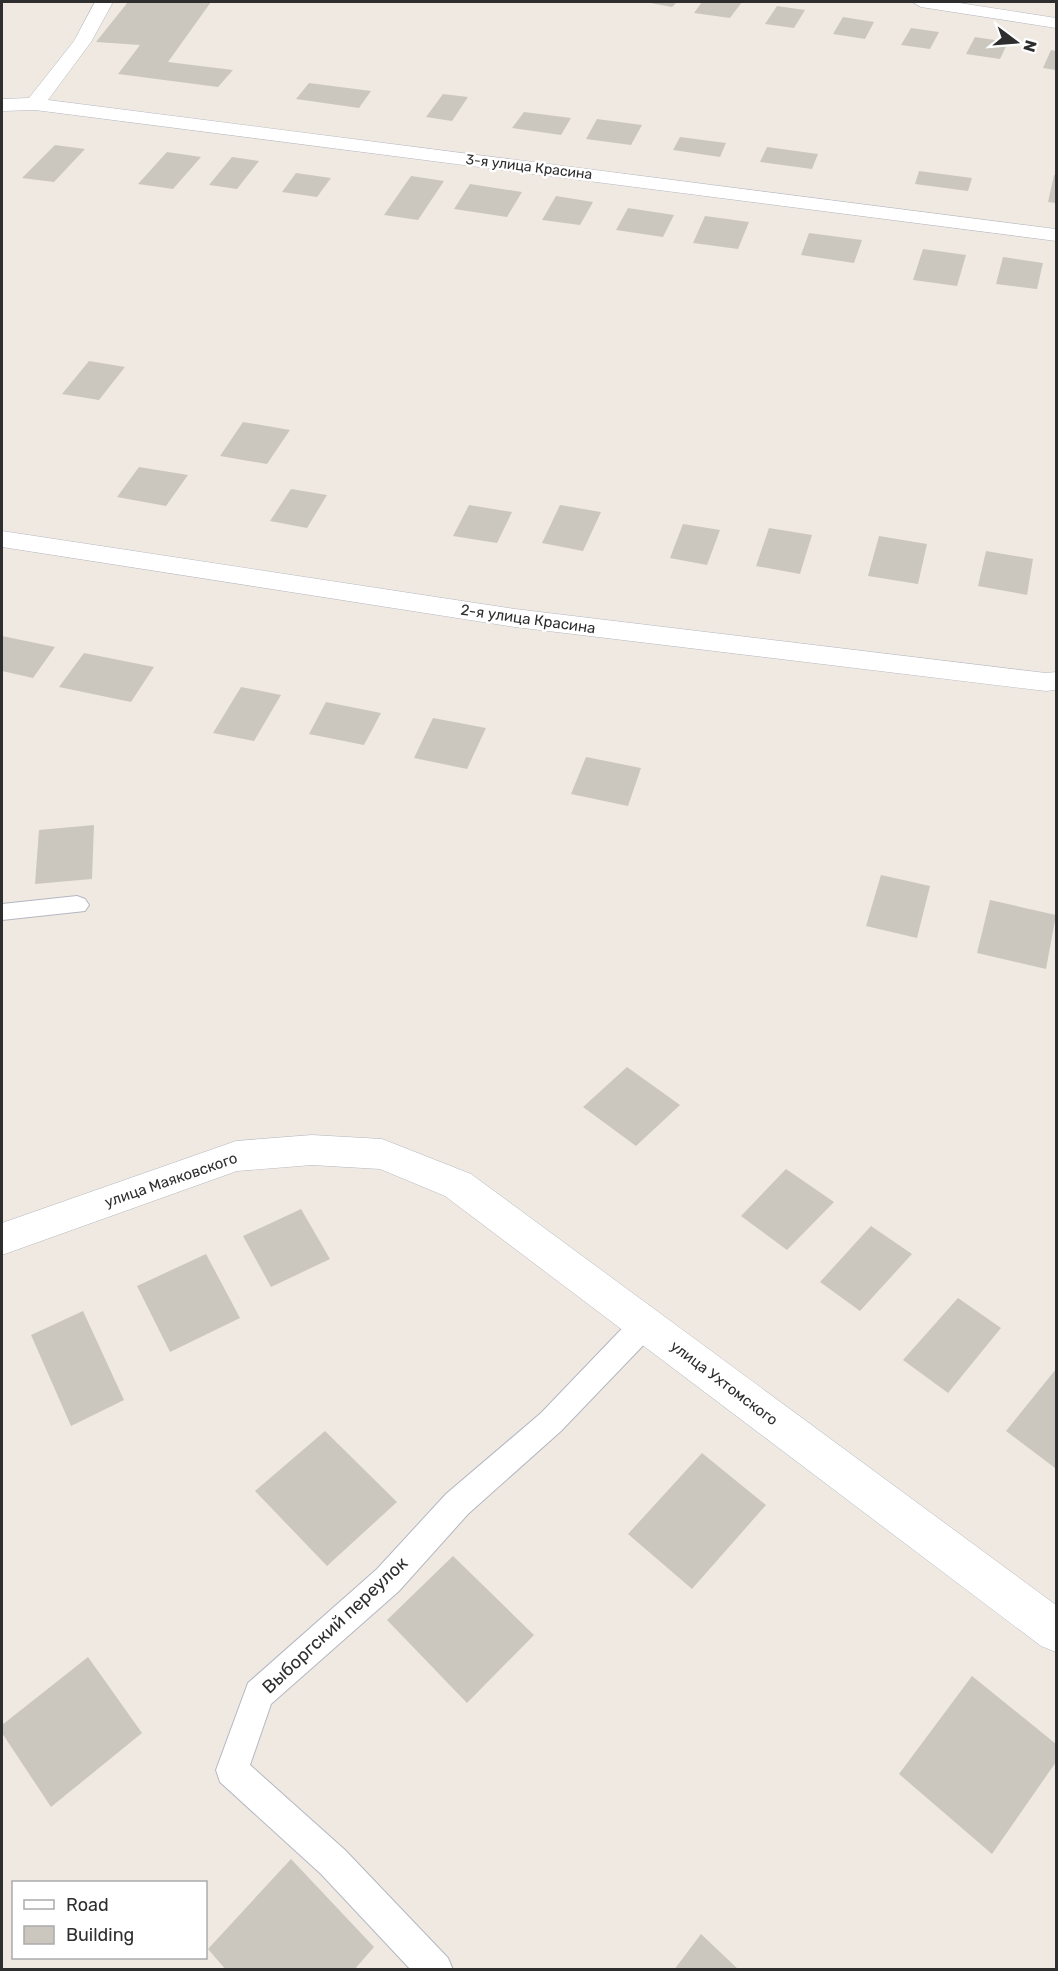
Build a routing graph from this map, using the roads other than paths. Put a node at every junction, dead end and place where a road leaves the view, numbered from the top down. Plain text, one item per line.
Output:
1 (104, 2) edge
2 (921, 2) edge
3 (1056, 23) edge
4 (35, 104) junction
5 (2, 105) edge
6 (1056, 235) edge
7 (2, 539) edge
8 (1053, 683) edge
9 (77, 905) dead end
10 (2, 912) edge
11 (382, 1154) joint
12 (2, 1239) edge
13 (645, 1324) junction
14 (1056, 1631) edge
15 (436, 1970) edge

1 - 4 street
2 - 3 street
4 - 5 street, 3-я улица Красина
4 - 6 street, 3-я улица Красина
7 - 8 street, 2-я улица Красина
9 - 10 lane
11 - 12 street, улица Маяковского
11 - 13 street, улица Ухтомского
13 - 14 street, улица Ухтомского
13 - 15 lane, Выборгский переулок

